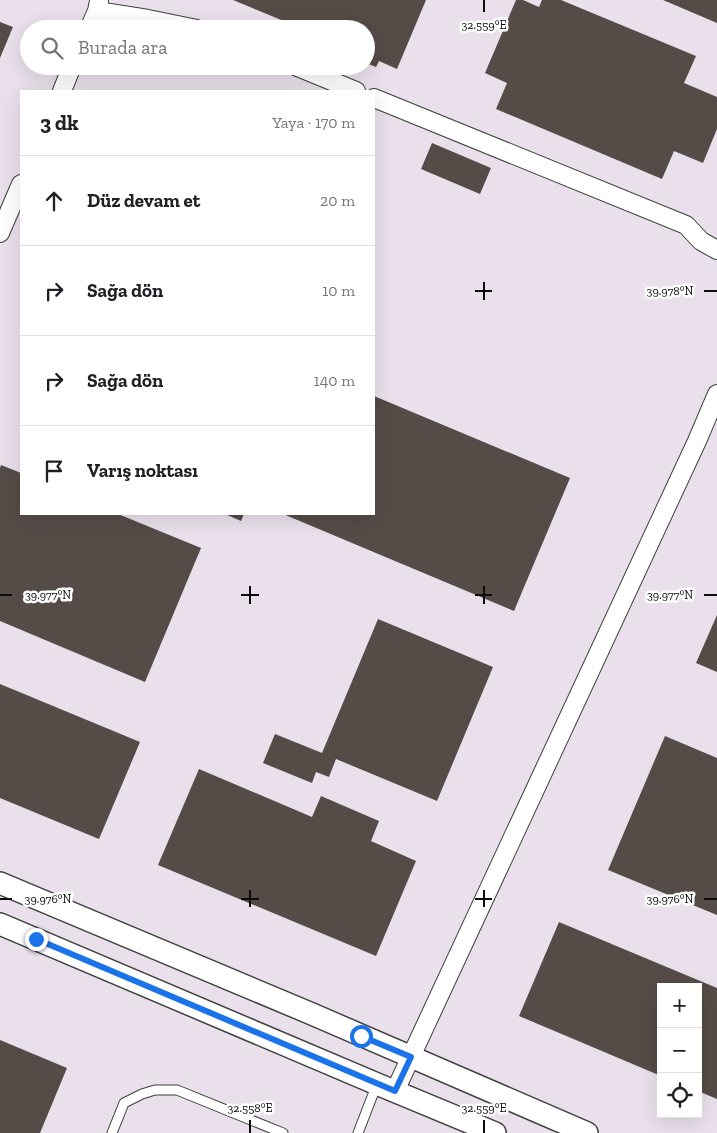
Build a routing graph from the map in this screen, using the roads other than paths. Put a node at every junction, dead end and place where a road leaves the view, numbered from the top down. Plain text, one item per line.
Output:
1 (98, 5) edge
2 (92, 20) edge
3 (153, 20) edge
4 (68, 75) edge
5 (317, 75) edge
6 (62, 90) edge
7 (354, 90) edge
8 (375, 98) edge
9 (20, 186) edge
10 (0, 233) edge
11 (717, 250) edge
12 (717, 394) edge
13 (0, 883) edge
14 (0, 924) edge
15 (411, 1057) junction
16 (386, 1088) junction
17 (112, 1133) edge
18 (283, 1133) edge
19 (358, 1133) edge
20 (496, 1133) edge
21 (586, 1133) edge

1 - 2 street
1 - 3 street
4 - 6 street
5 - 7 street
8 - 11 street
9 - 10 street
12 - 15 street
13 - 15 street
14 - 16 street
15 - 16 street
15 - 21 street
16 - 19 lane
16 - 20 street
17 - 18 lane

